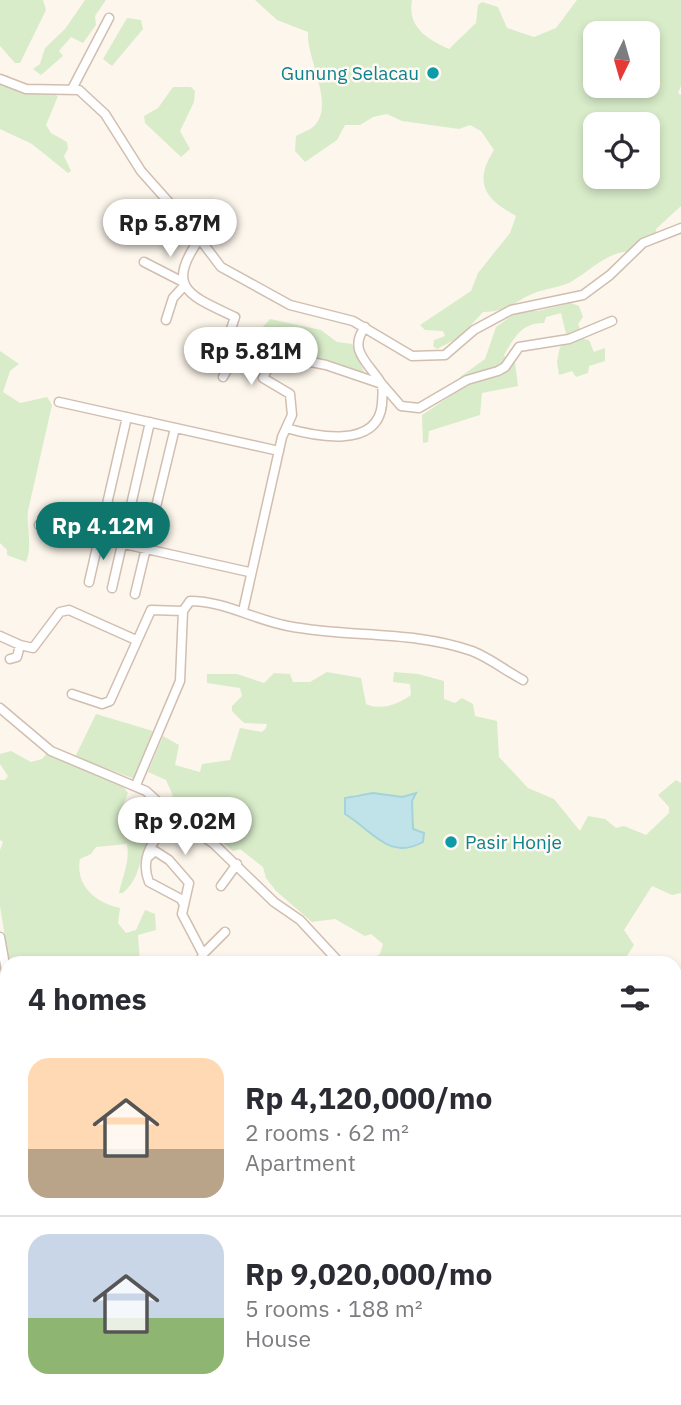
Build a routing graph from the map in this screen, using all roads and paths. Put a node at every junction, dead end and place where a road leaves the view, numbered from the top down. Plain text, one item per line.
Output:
1 (109, 18) dead end
2 (0, 79) edge
3 (72, 89) junction
4 (681, 228) edge
5 (200, 238) junction
6 (144, 262) dead end
7 (183, 284) junction
8 (166, 320) dead end
9 (612, 321) dead end
10 (365, 327) junction
11 (276, 352) dead end
12 (296, 359) dead end
13 (223, 377) dead end
14 (382, 384) junction
15 (59, 402) dead end
16 (127, 417) junction
17 (150, 422) junction
18 (175, 428) junction
19 (286, 428) junction
20 (279, 451) junction
21 (39, 525) dead end
22 (99, 538) junction
23 (122, 544) junction
24 (146, 549) junction
25 (249, 572) junction
26 (89, 582) dead end
27 (112, 588) dead end
28 (135, 594) dead end
29 (183, 611) junction
30 (243, 611) junction
31 (0, 636) edge
32 (136, 640) junction
33 (20, 645) junction
34 (10, 659) dead end
35 (523, 680) dead end
36 (72, 694) dead end
37 (0, 708) edge
38 (136, 785) junction
39 (174, 816) junction
40 (147, 858) junction
41 (237, 864) junction
42 (221, 886) dead end
43 (183, 904) junction
44 (225, 932) dead end
45 (0, 937) edge
46 (3, 956) edge
47 (201, 956) edge
48 (204, 956) edge
49 (333, 956) edge

1 - 3 street
2 - 3 street
3 - 5 street
4 - 10 street
5 - 7 street
5 - 10 street
6 - 7 street
7 - 8 street
7 - 13 street
9 - 14 street
10 - 14 street
11 - 19 street
12 - 14 street
14 - 19 street
15 - 16 street
16 - 17 street
16 - 22 street
17 - 18 street
17 - 23 street
18 - 20 street
18 - 24 street
19 - 20 street
20 - 25 street
21 - 22 street
22 - 23 street
22 - 26 street
23 - 24 street
23 - 27 street
24 - 25 street
24 - 28 street
25 - 30 street
29 - 30 street
29 - 32 street
29 - 38 street
30 - 35 street
31 - 33 street
32 - 33 street
32 - 36 street
33 - 34 street
37 - 38 street
38 - 39 street
39 - 40 street
39 - 41 street
40 - 43 street
40 - 43 street
41 - 42 street
41 - 49 street
43 - 47 street
44 - 48 street
45 - 46 street

